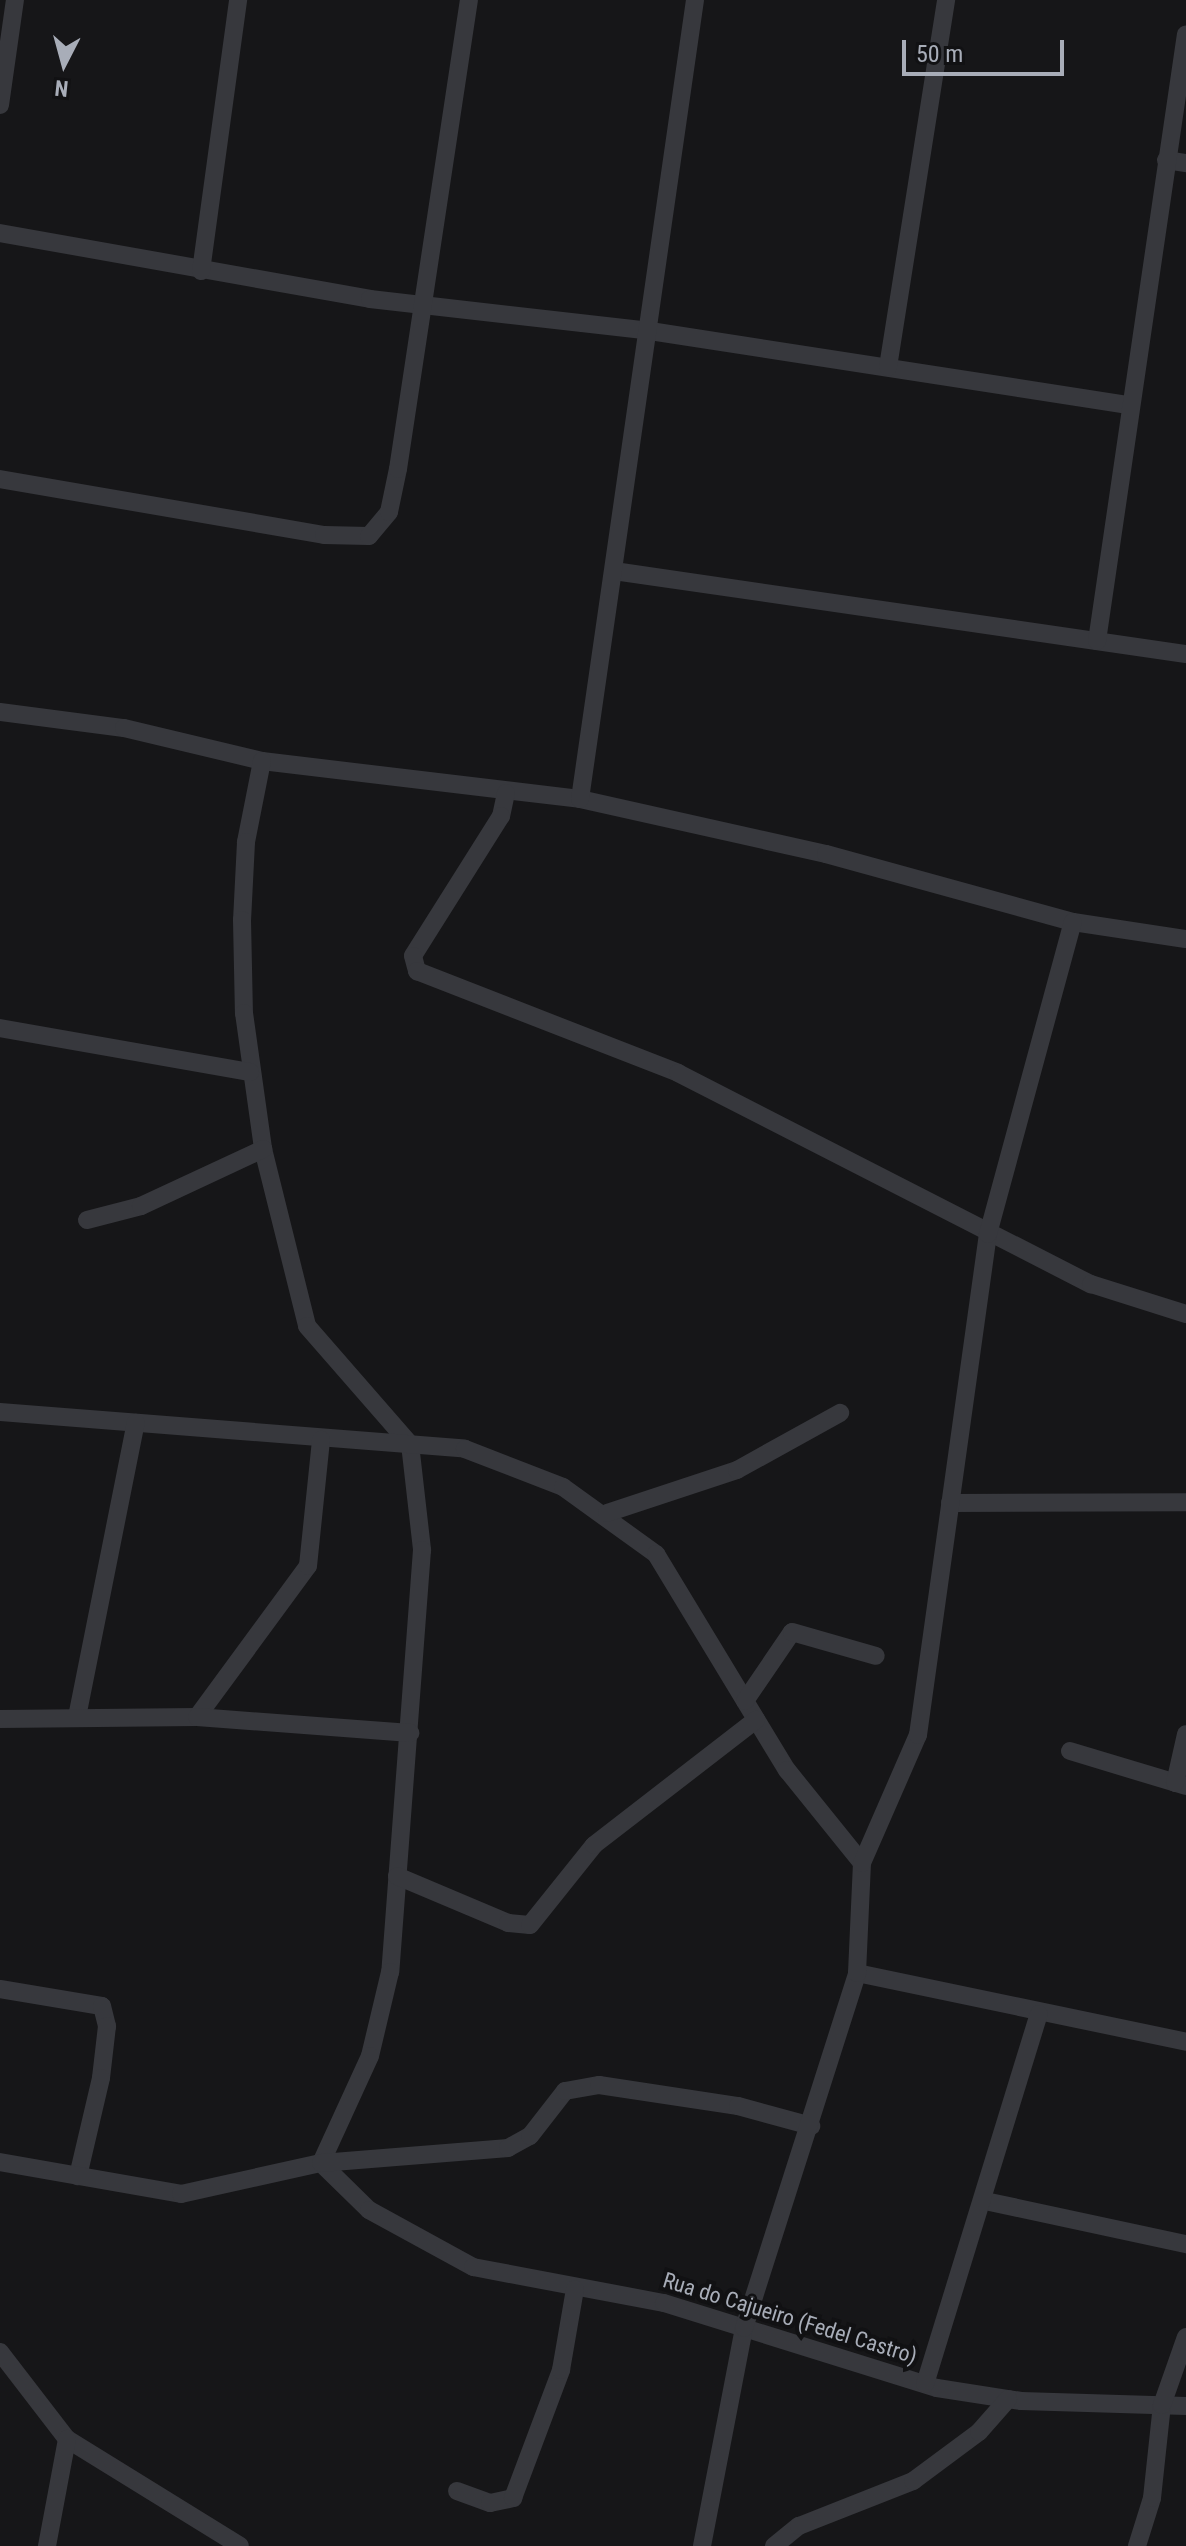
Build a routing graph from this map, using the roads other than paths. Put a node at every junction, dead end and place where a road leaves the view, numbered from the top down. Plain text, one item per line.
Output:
1 (238, 0) edge
2 (469, 0) edge
3 (695, 0) edge
4 (946, 0) edge
5 (9, 7) edge
6 (1186, 34) edge
7 (0, 105) edge
8 (1166, 160) junction
9 (1186, 163) edge
10 (0, 233) edge
11 (201, 271) junction
12 (427, 307) junction
13 (650, 331) junction
14 (888, 367) junction
15 (1130, 405) junction
16 (0, 479) edge
17 (614, 571) junction
18 (1097, 641) junction
19 (1186, 654) edge
20 (0, 712) edge
21 (262, 761) junction
22 (506, 793) junction
23 (580, 799) junction
24 (1073, 922) junction
25 (1186, 939) edge
26 (0, 1028) edge
27 (250, 1072) junction
28 (263, 1149) junction
29 (87, 1220) dead end
30 (988, 1234) junction
31 (1186, 1314) edge
32 (0, 1412) edge
33 (840, 1413) dead end
34 (136, 1423) junction
35 (321, 1440) junction
36 (410, 1444) junction
37 (1186, 1502) edge
38 (950, 1503) junction
39 (607, 1513) junction
40 (876, 1656) dead end
41 (745, 1701) junction
42 (77, 1717) junction
43 (197, 1717) junction
44 (0, 1719) edge
45 (756, 1720) junction
46 (410, 1733) junction
47 (1186, 1734) edge
48 (1070, 1751) dead end
49 (1181, 1784) edge
50 (862, 1863) junction
51 (397, 1876) junction
52 (857, 1973) junction
53 (0, 1989) edge
54 (1039, 2014) junction
55 (1186, 2042) edge
56 (811, 2126) junction
57 (0, 2162) edge
58 (321, 2163) junction
59 (78, 2176) junction
60 (985, 2201) junction
61 (1186, 2244) edge
62 (575, 2289) junction
63 (744, 2328) junction
64 (1186, 2337) edge
65 (0, 2352) edge
66 (925, 2384) junction
67 (1008, 2399) junction
68 (1162, 2405) junction
69 (1186, 2406) edge
70 (67, 2439) junction
71 (457, 2491) dead end
72 (201, 2538) edge
73 (47, 2546) edge
74 (240, 2546) edge
75 (702, 2546) edge
76 (774, 2546) edge
77 (1137, 2546) edge

1 - 11 street
2 - 12 street
3 - 13 street
4 - 14 street
5 - 7 street
6 - 8 street
8 - 9 street
8 - 15 street
10 - 11 street
11 - 12 street
12 - 13 street
12 - 16 street
13 - 14 street
13 - 17 street
14 - 15 street
15 - 18 street
17 - 18 street
17 - 23 street
18 - 19 street
20 - 21 street
21 - 22 street
21 - 27 street
22 - 23 street
22 - 30 street
23 - 24 street
24 - 25 street
24 - 30 street
26 - 27 street
27 - 28 street
28 - 29 street
28 - 36 street
30 - 31 street
30 - 38 street
32 - 34 street
33 - 39 street
34 - 35 street
34 - 42 street
35 - 36 street
35 - 43 street
36 - 39 street
36 - 46 street
37 - 38 street
38 - 50 street
39 - 41 street
40 - 41 street
41 - 45 street
42 - 43 street
42 - 44 street
43 - 46 street
45 - 50 street
45 - 51 street
46 - 51 street
47 - 49 street
48 - 49 street
50 - 52 street
51 - 58 street
52 - 54 street
52 - 56 street
53 - 59 street
54 - 55 street
54 - 60 street
56 - 58 street
56 - 63 street
57 - 59 street
58 - 59 street
58 - 62 street, Rua do Cajueiro (Fedel Castro)
60 - 61 street
60 - 66 street
62 - 63 street, Rua do Cajueiro (Fedel Castro)
62 - 71 street
63 - 66 street, Rua do Cajueiro (Fedel Castro)
63 - 75 street
64 - 68 street
65 - 70 street
66 - 67 street, Rua do Cajueiro (Fedel Castro)
67 - 68 street, Rua do Cajueiro (Fedel Castro)
67 - 76 street
68 - 69 street, Rua do Cajueiro (Fedel Castro)
68 - 77 street
70 - 72 street
70 - 73 street
72 - 74 street

